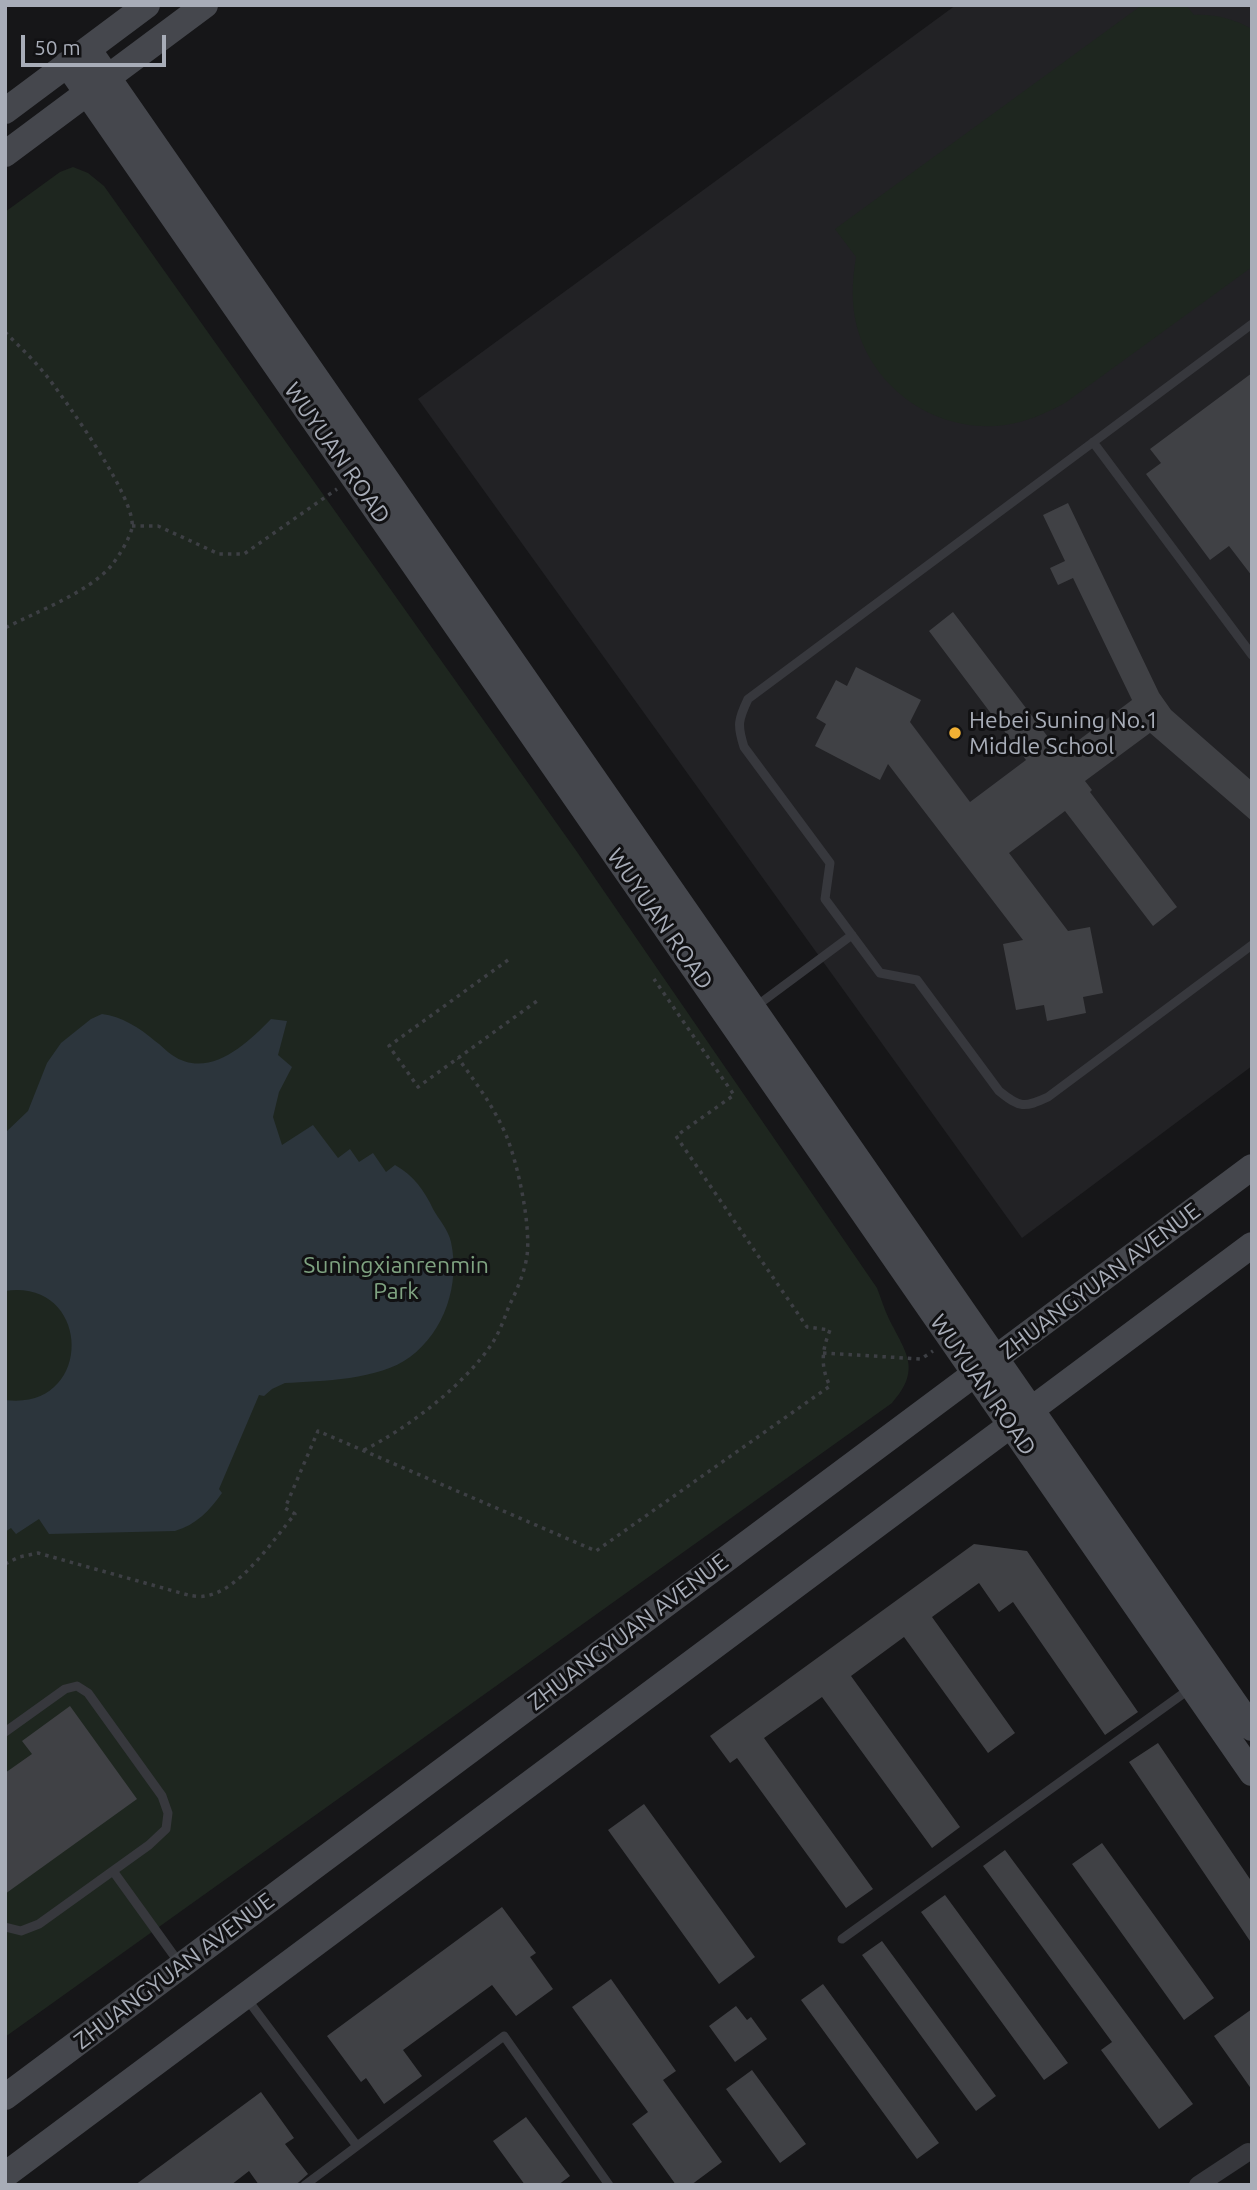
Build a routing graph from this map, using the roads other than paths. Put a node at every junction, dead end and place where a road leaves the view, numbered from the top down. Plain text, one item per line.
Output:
1 (147, 5) edge
2 (205, 5) edge
3 (78, 56) junction
4 (98, 85) junction
5 (5, 111) edge
6 (5, 154) edge
7 (1252, 324) edge
8 (1093, 442) junction
9 (1252, 636) edge
10 (1242, 643) junction
11 (1252, 655) edge
12 (852, 935) junction
13 (1252, 945) edge
14 (754, 1008) junction
15 (1252, 1167) edge
16 (1252, 1245) edge
17 (985, 1366) junction
18 (1021, 1417) junction
19 (1192, 1688) junction
20 (1252, 1728) edge
21 (5, 1732) edge
22 (1252, 1773) edge
23 (113, 1871) junction
24 (5, 1927) edge
25 (842, 1939) dead end
26 (181, 1966) junction
27 (245, 1996) junction
28 (5, 2097) edge
29 (357, 2146) junction
30 (1248, 2152) dead end
31 (5, 2175) edge
32 (305, 2185) edge
33 (609, 2185) edge
34 (1198, 2185) edge

1 - 3 main road
2 - 4 main road
3 - 4 main road, WUYUAN ROAD
3 - 5 main road
4 - 6 main road
4 - 14 main road, WUYUAN ROAD
4 - 17 main road, WUYUAN ROAD
7 - 8 lane
8 - 10 lane
8 - 12 lane
9 - 10 lane
10 - 11 lane
12 - 13 lane
12 - 14 lane
14 - 17 main road, WUYUAN ROAD
15 - 17 main road, ZHUANGYUAN AVENUE
16 - 18 main road
17 - 18 main road, WUYUAN ROAD
17 - 26 main road, ZHUANGYUAN AVENUE
18 - 19 main road, WUYUAN ROAD
18 - 20 main road, WUYUAN ROAD
18 - 27 main road
19 - 22 main road, WUYUAN ROAD
19 - 25 lane
21 - 23 lane
23 - 24 lane
23 - 26 lane
26 - 28 main road, ZHUANGYUAN AVENUE
27 - 29 lane
27 - 31 main road
29 - 32 lane
29 - 33 lane
30 - 34 street

